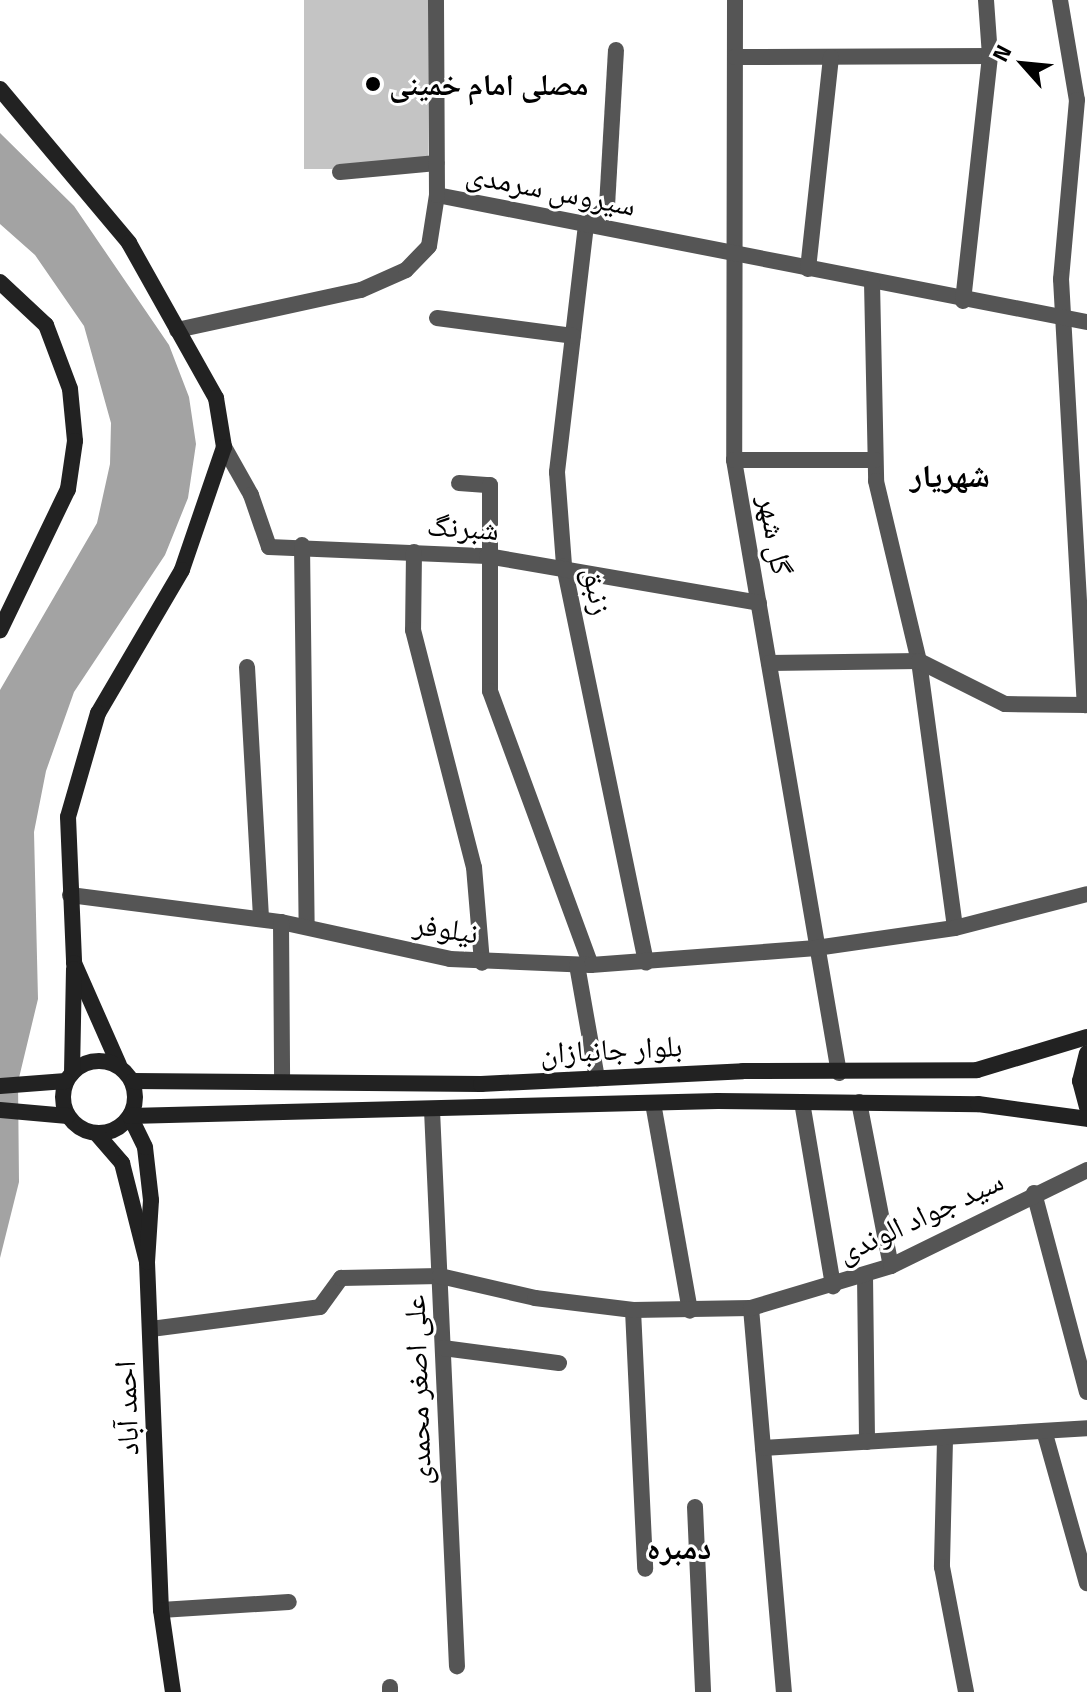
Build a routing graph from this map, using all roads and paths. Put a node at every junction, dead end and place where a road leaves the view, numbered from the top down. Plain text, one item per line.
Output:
1 (436, 0) edge
2 (735, 0) edge
3 (986, 0) edge
4 (1060, 0) edge
5 (616, 50) dead end
6 (990, 56) junction
7 (735, 57) junction
8 (831, 57) junction
9 (0, 89) edge
10 (437, 163) junction
11 (340, 172) dead end
12 (437, 195) junction
13 (586, 225) junction
14 (734, 255) junction
15 (808, 269) junction
16 (0, 282) edge
17 (872, 282) junction
18 (963, 301) junction
19 (437, 318) dead end
20 (1063, 321) junction
21 (1087, 322) edge
22 (177, 330) junction
23 (573, 336) junction
24 (224, 447) junction
25 (734, 460) junction
26 (875, 460) junction
27 (459, 483) dead end
28 (302, 545) junction
29 (414, 552) junction
30 (487, 556) junction
31 (564, 566) junction
32 (759, 603) junction
33 (0, 630) edge
34 (919, 661) junction
35 (769, 663) junction
36 (247, 667) dead end
37 (1086, 705) edge
38 (1087, 894) edge
39 (70, 895) junction
40 (261, 919) junction
41 (281, 922) junction
42 (307, 927) junction
43 (955, 928) junction
44 (816, 948) junction
45 (74, 963) junction
46 (482, 963) junction
47 (646, 963) junction
48 (584, 965) junction
49 (1087, 1037) edge
50 (1087, 1053) edge
51 (119, 1065) junction
52 (839, 1073) junction
53 (69, 1077) junction
54 (597, 1078) junction
55 (133, 1081) junction
56 (282, 1082) junction
57 (0, 1086) edge
58 (802, 1102) junction
59 (859, 1102) junction
60 (653, 1103) junction
61 (1087, 1107) edge
62 (0, 1110) edge
63 (432, 1110) junction
64 (68, 1116) junction
65 (130, 1116) junction
66 (1087, 1119) edge
67 (96, 1133) junction
68 (1087, 1170) edge
69 (1034, 1193) junction
70 (147, 1262) junction
71 (891, 1266) junction
72 (865, 1275) junction
73 (440, 1276) junction
74 (833, 1286) junction
75 (751, 1308) junction
76 (633, 1310) junction
77 (690, 1311) junction
78 (151, 1329) junction
79 (443, 1348) junction
80 (559, 1363) dead end
81 (1087, 1392) edge
82 (1087, 1428) edge
83 (1045, 1434) junction
84 (945, 1440) junction
85 (867, 1442) junction
86 (763, 1448) junction
87 (695, 1507) dead end
88 (645, 1569) dead end
89 (1087, 1583) edge
90 (289, 1602) dead end
91 (161, 1610) junction
92 (457, 1666) dead end
93 (173, 1692) edge
94 (703, 1692) edge
95 (784, 1692) edge
96 (966, 1692) edge

1 - 10 street
2 - 7 street, گل شهر
3 - 6 street
4 - 20 street
5 - 13 street
6 - 8 street
6 - 18 street
7 - 8 street
7 - 14 street, گل شهر
8 - 15 street
9 - 22 main road
10 - 11 street
10 - 12 street
12 - 13 street, سیروس سرمدی
12 - 22 street, سیروس سرمدی
13 - 14 street, سیروس سرمدی
13 - 23 street, زنبق
14 - 15 street, سیروس سرمدی
14 - 25 street, گل شهر
15 - 17 street, سیروس سرمدی
16 - 33 main road
17 - 18 street, سیروس سرمدی
17 - 26 street
18 - 20 street, سیروس سرمدی
19 - 23 street
20 - 21 street, سیروس سرمدی
20 - 37 street
22 - 24 main road
23 - 31 street, زنبق
24 - 28 street, شبرنگ
24 - 39 main road
25 - 26 street
25 - 32 street, گل شهر
26 - 34 street
27 - 30 street
28 - 29 street, شبرنگ
28 - 42 street
29 - 30 street, شبرنگ
29 - 46 street
30 - 31 street, شبرنگ
30 - 48 street
31 - 32 street, شبرنگ
31 - 47 street, زنبق
32 - 35 street, گل شهر
34 - 35 street
34 - 37 street
34 - 43 street
35 - 44 street, گل شهر
36 - 40 street
38 - 43 street, نیلوفر
39 - 40 street, نیلوفر
39 - 45 main road
40 - 41 street, نیلوفر
41 - 42 street, نیلوفر
41 - 56 street
42 - 46 street, نیلوفر
43 - 44 street, نیلوفر
44 - 47 street, نیلوفر
44 - 52 street, گل شهر
45 - 51 main road
45 - 53 main road
46 - 48 street, نیلوفر
47 - 48 street, نیلوفر
48 - 54 street
49 - 52 main road, بلوار جانبازان
50 - 61 main road
51 - 53 main road
51 - 55 main road
52 - 54 main road, بلوار جانبازان
53 - 57 main road
53 - 64 main road
54 - 56 main road, بلوار جانبازان
55 - 56 main road, بلوار جانبازان
55 - 65 main road
58 - 59 main road, بلوار جانبازان
58 - 60 main road, بلوار جانبازان
58 - 74 street
59 - 66 main road, بلوار جانبازان
59 - 71 street
60 - 63 main road, بلوار جانبازان
60 - 77 street
62 - 64 main road
63 - 65 main road, بلوار جانبازان
63 - 73 street, علی اصغر محمدی
64 - 67 main road
65 - 67 main road
65 - 70 main road
67 - 70 main road, احمد آباد
68 - 69 street, سید جواد الوندی
69 - 71 street, سید جواد الوندی
69 - 81 street
70 - 78 main road, احمد آباد
71 - 72 street, سید جواد الوندی
72 - 74 street, سید جواد الوندی
72 - 85 street
73 - 76 street, سید جواد الوندی
73 - 78 street, سید جواد الوندی
73 - 79 street, علی اصغر محمدی
74 - 75 street, سید جواد الوندی
75 - 77 street, سید جواد الوندی
75 - 86 street
76 - 77 street, سید جواد الوندی
76 - 88 street
78 - 91 main road, احمد آباد
79 - 80 street
79 - 92 street, علی اصغر محمدی
82 - 83 street
83 - 84 street
83 - 89 street
84 - 85 street
84 - 96 street
85 - 86 street
86 - 95 street
87 - 94 street
90 - 91 street
91 - 93 main road, احمد آباد

